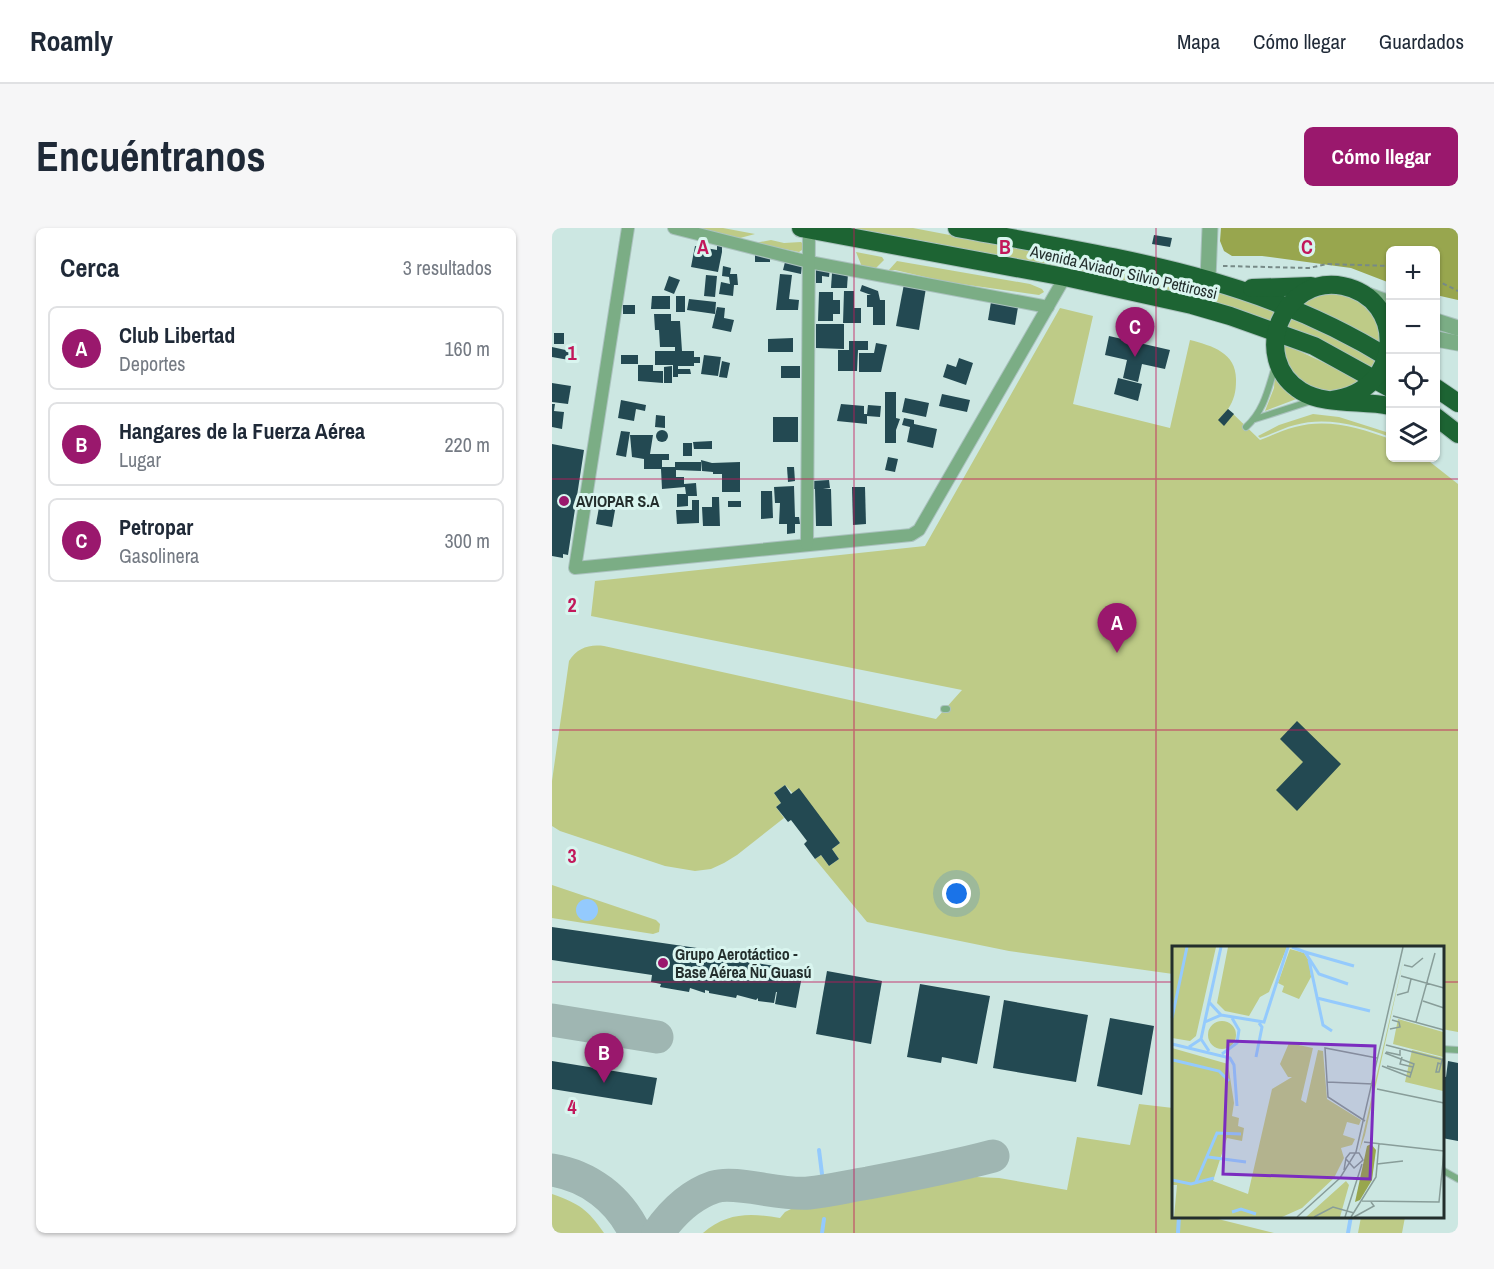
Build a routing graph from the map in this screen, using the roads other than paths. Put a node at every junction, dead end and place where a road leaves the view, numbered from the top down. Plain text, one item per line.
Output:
1 (628, 228) edge
2 (674, 228) edge
3 (957, 228) edge
4 (1210, 228) edge
5 (805, 229) edge
6 (809, 262) junction
7 (1208, 272) junction
8 (1065, 277) junction
9 (1322, 286) junction
10 (1235, 287) junction
11 (1353, 289) junction
12 (1386, 301) edge
13 (1288, 306) junction
14 (1048, 307) junction
15 (1230, 316) junction
16 (1440, 322) edge
17 (1458, 328) edge
18 (1276, 332) junction
19 (1440, 340) edge
20 (1458, 343) edge
21 (1386, 354) edge
22 (1389, 354) edge
23 (1276, 358) junction
24 (1386, 362) edge
25 (1383, 384) edge
26 (1440, 391) edge
27 (1326, 400) junction
28 (1458, 403) edge
29 (1386, 405) edge
30 (1254, 419) junction
31 (1440, 420) edge
32 (1246, 427) dead end
33 (1458, 434) edge
34 (807, 544) junction
35 (1443, 1049) edge
36 (1458, 1050) edge
37 (1443, 1171) edge
38 (1458, 1179) edge

1 - 34 street
2 - 6 street
3 - 7 highway, Avenida Aviador Silvio Pettirossi
4 - 7 street
5 - 6 street
5 - 8 highway, Avenida Aviador Silvio Pettirossi
6 - 14 street
6 - 34 street
7 - 10 highway, Avenida Aviador Silvio Pettirossi
8 - 14 street
8 - 15 highway, Avenida Aviador Silvio Pettirossi
9 - 10 highway
9 - 11 highway
9 - 13 highway
10 - 13 highway, Avenida Aviador Silvio Pettirossi
11 - 12 street
11 - 22 highway
13 - 18 highway
13 - 21 highway, Avenida Aviador Silvio Pettirossi
14 - 34 street
15 - 18 highway, Avenida Aviador Silvio Pettirossi
15 - 23 highway
16 - 17 street
18 - 23 highway
18 - 25 highway, Avenida Aviador Silvio Pettirossi
19 - 20 street
23 - 27 highway
23 - 30 lane
24 - 25 highway
25 - 27 highway
26 - 28 highway
27 - 29 highway
27 - 30 lane
30 - 32 lane
31 - 33 highway
35 - 36 lane
37 - 38 lane

